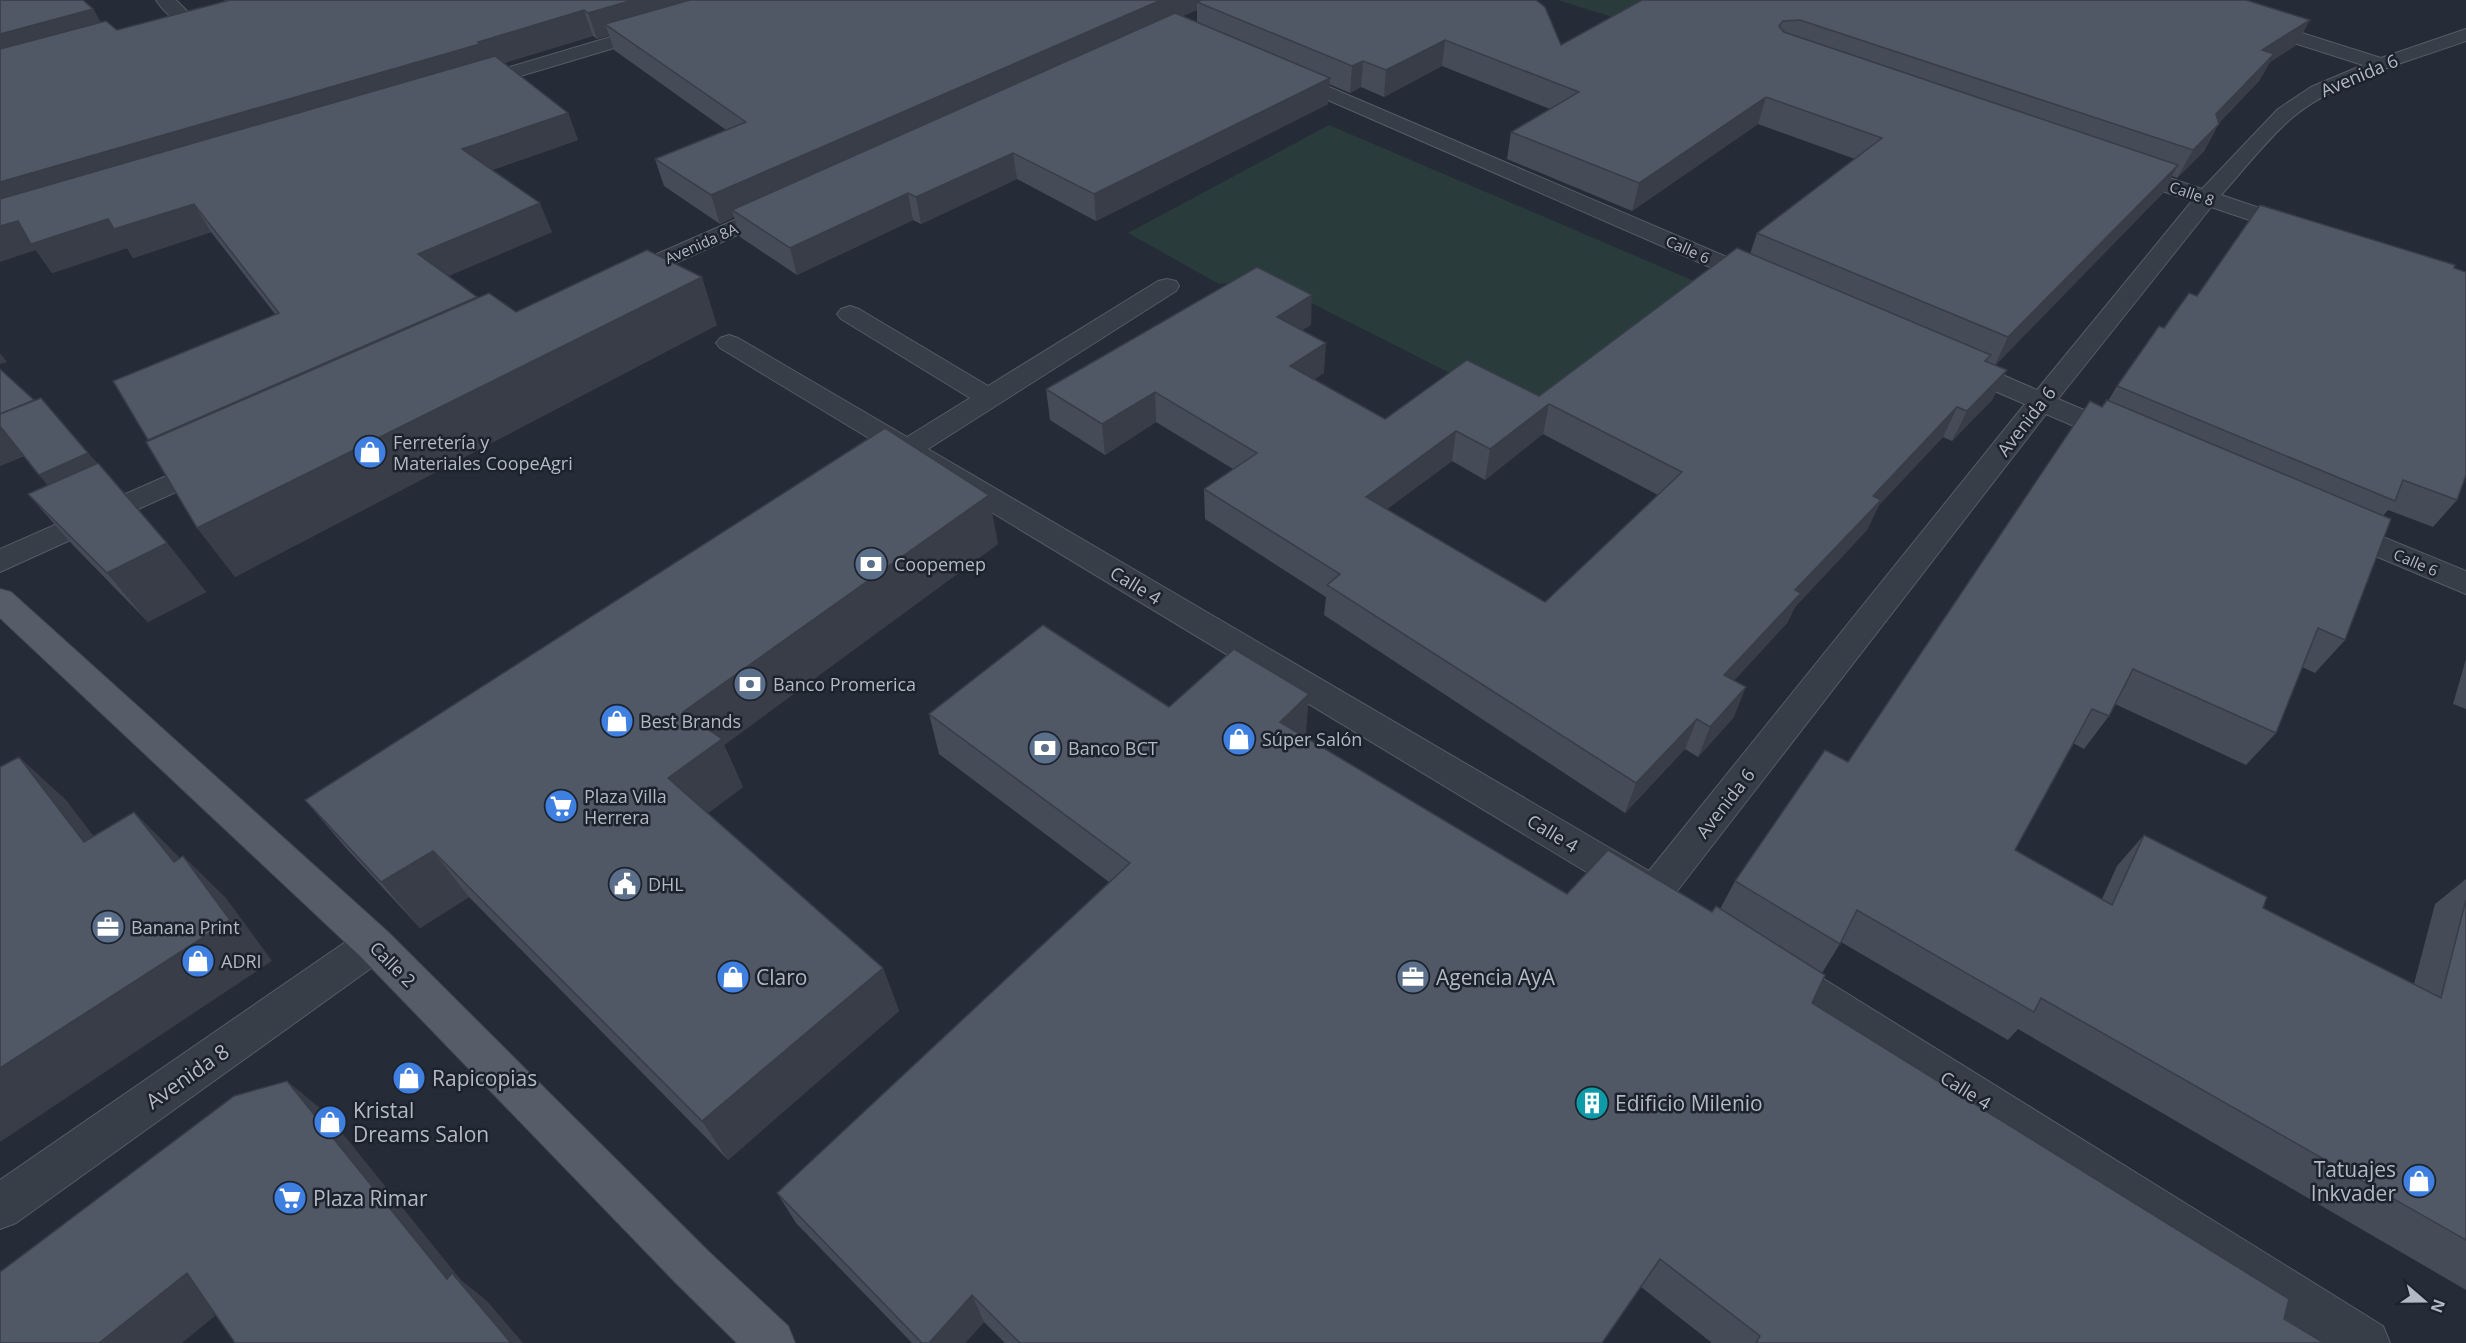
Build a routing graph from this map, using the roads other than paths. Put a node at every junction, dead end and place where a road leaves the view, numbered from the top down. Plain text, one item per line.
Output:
1 (165, 0) edge
2 (2178, 0) edge
3 (208, 15) edge
4 (187, 20) junction
5 (676, 24) edge
6 (165, 27) edge
7 (2466, 34) edge
8 (2381, 64) junction
9 (1262, 65) edge
10 (458, 88) edge
11 (2106, 164) edge
12 (2206, 198) junction
13 (794, 201) edge
14 (2319, 235) edge
15 (609, 284) edge
16 (1167, 286) dead end
17 (1781, 289) edge
18 (850, 314) dead end
19 (729, 343) dead end
20 (1944, 360) edge
21 (989, 398) junction
22 (2041, 402) junction
23 (2150, 448) edge
24 (907, 449) junction
25 (228, 457) edge
26 (2313, 518) edge
27 (0, 561) edge
28 (2466, 583) edge
29 (0, 600) edge
30 (1654, 893) junction
31 (1684, 912) edge
32 (374, 944) junction
33 (1754, 956) edge
34 (0, 1207) edge
35 (771, 1343) edge
36 (2366, 1343) edge

1 - 4 street
2 - 8 street
3 - 4 street
4 - 6 street
5 - 10 street
7 - 8 street, Avenida 6
8 - 12 street, Avenida 6
9 - 17 street, Calle 6
11 - 12 street, Calle 8
12 - 14 street, Calle 8
12 - 22 street, Avenida 6
13 - 15 street, Avenida 8A
16 - 21 street
18 - 21 street
19 - 24 street, Calle 4
20 - 22 street
21 - 24 street
22 - 23 street
22 - 30 street, Avenida 6
24 - 30 street, Calle 4
25 - 27 street
26 - 28 street, Calle 6
29 - 32 main road, Calle 2
30 - 31 street, Calle 4
32 - 34 street, Avenida 8
32 - 35 main road, Calle 2
33 - 36 street, Calle 4

